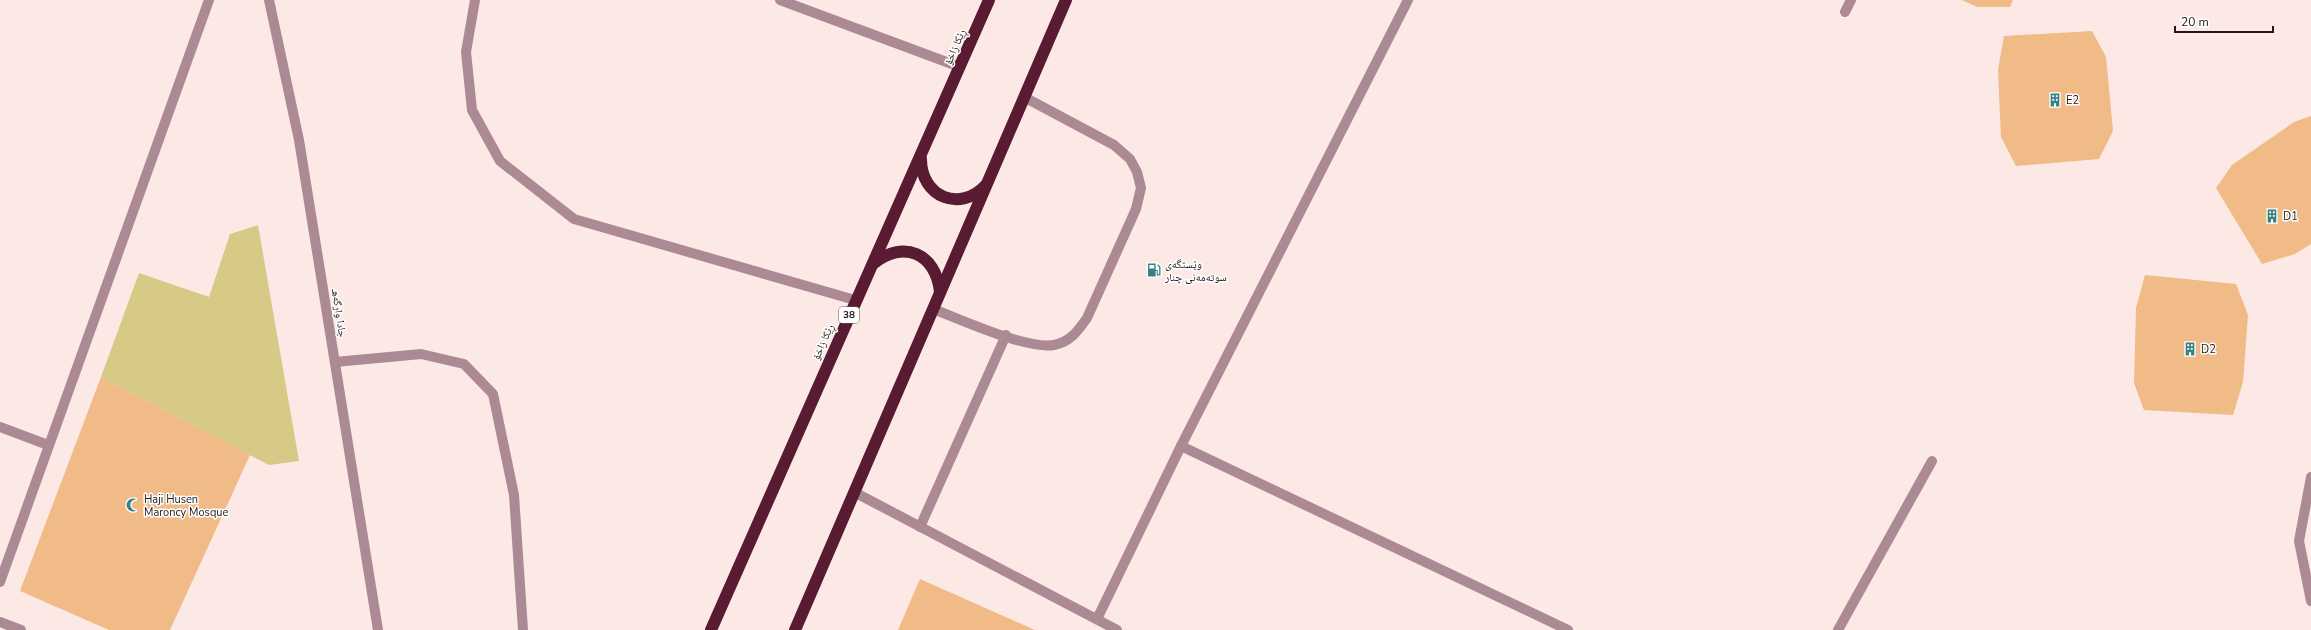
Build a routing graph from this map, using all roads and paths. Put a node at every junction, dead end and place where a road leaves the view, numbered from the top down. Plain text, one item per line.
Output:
1 (209, 0) edge
2 (269, 0) edge
3 (475, 0) edge
4 (780, 0) edge
5 (989, 0) edge
6 (1066, 0) edge
7 (1408, 0) edge
8 (1851, 0) edge
9 (1845, 12) dead end
10 (960, 67) junction
11 (1024, 97) junction
12 (921, 155) junction
13 (989, 182) junction
14 (873, 264) junction
15 (940, 292) junction
16 (855, 300) junction
17 (933, 308) junction
18 (1006, 335) junction
19 (335, 362) junction
20 (0, 427) edge
21 (48, 445) junction
22 (1181, 446) junction
23 (1932, 460) dead end
24 (2311, 477) edge
25 (854, 492) junction
26 (920, 527) junction
27 (0, 582) edge
28 (2311, 601) edge
29 (1097, 619) junction
30 (0, 622) edge
31 (21, 630) edge
32 (378, 630) edge
33 (523, 630) edge
34 (711, 630) edge
35 (795, 630) edge
36 (1117, 630) edge
37 (1568, 630) edge
38 (1838, 630) edge

1 - 21 street
2 - 19 street, جادا وارگه‌هـ
3 - 16 street
4 - 10 street
5 - 10 highway, ڕێکا زاخۆ / 38
6 - 11 highway
7 - 22 street
8 - 9 street
10 - 12 highway, ڕێکا زاخۆ / 38
11 - 13 highway
11 - 18 street
12 - 13 highway
12 - 14 highway, ڕێکا زاخۆ / 38
13 - 15 highway
14 - 15 highway
14 - 16 highway, ڕێکا زاخۆ / 38
15 - 17 highway
16 - 34 highway, ڕێکا زاخۆ / 38
17 - 18 street
17 - 25 highway
18 - 26 street
19 - 32 street, جادا وارگه‌هـ
19 - 33 street
20 - 21 street
21 - 27 street
22 - 29 street
22 - 37 street
23 - 38 street
24 - 28 street
25 - 26 street
25 - 35 highway
26 - 29 street
29 - 36 street
30 - 31 street

